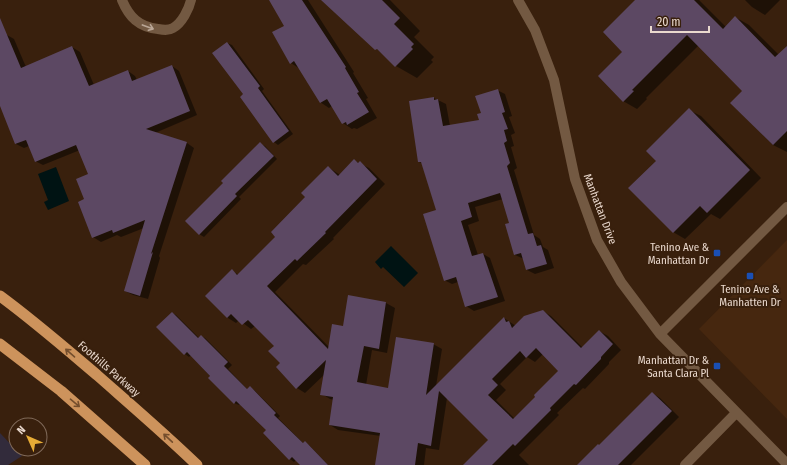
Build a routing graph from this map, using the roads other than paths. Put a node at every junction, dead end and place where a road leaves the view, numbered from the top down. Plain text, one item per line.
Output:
1 (122, 0) edge
2 (192, 0) edge
3 (518, 0) edge
4 (787, 207) edge
5 (0, 296) edge
6 (660, 334) junction
7 (0, 344) edge
8 (736, 413) junction
9 (787, 464) edge
10 (145, 465) edge
11 (196, 465) edge
12 (685, 465) edge

1 -> 2 street
3 - 6 street, Manhattan Drive
4 - 6 street
11 -> 5 highway, Foothills Parkway
6 - 8 street, Manhattan Drive
7 -> 10 highway
8 - 9 street, Manhattan Drive
8 - 12 street

